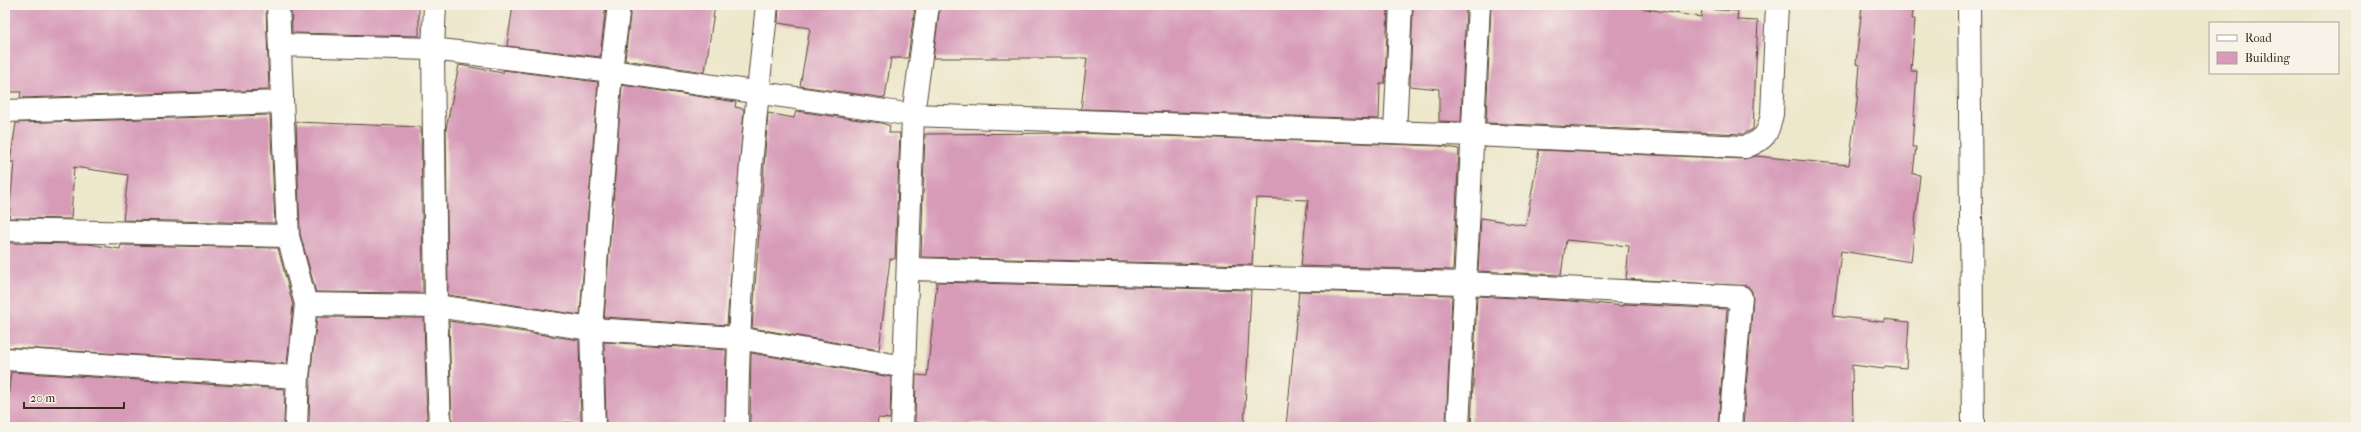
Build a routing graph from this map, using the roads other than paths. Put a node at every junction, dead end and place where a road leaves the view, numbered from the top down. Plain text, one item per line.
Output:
1 (278, 5) edge
2 (435, 5) edge
3 (619, 5) edge
4 (767, 5) edge
5 (928, 5) edge
6 (1401, 5) edge
7 (1479, 5) edge
8 (1776, 5) edge
9 (1969, 5) edge
10 (281, 45) junction
11 (433, 49) junction
12 (611, 71) junction
13 (758, 92) junction
14 (282, 102) junction
15 (5, 111) edge
16 (913, 115) junction
17 (1395, 132) junction
18 (1472, 135) junction
19 (5, 230) edge
20 (288, 236) junction
21 (909, 269) junction
22 (1465, 283) junction
23 (306, 304) junction
24 (436, 306) junction
25 (590, 329) junction
26 (738, 338) junction
27 (5, 359) edge
28 (905, 367) junction
29 (298, 377) junction
30 (296, 427) edge
31 (440, 427) edge
32 (594, 427) edge
33 (737, 427) edge
34 (902, 427) edge
35 (1458, 427) edge
36 (1730, 427) edge
37 (1974, 427) edge

1 - 10 street
2 - 11 street
3 - 12 street
4 - 13 street
5 - 16 street
6 - 17 street
7 - 18 street
8 - 18 street
9 - 37 street
10 - 11 street
10 - 14 street
11 - 12 street
11 - 24 street
12 - 13 street
12 - 25 street
13 - 16 street
13 - 26 street
14 - 15 street
14 - 20 street
16 - 17 street
16 - 21 street
17 - 18 street
18 - 22 street
19 - 20 street
20 - 23 street
21 - 22 street
21 - 28 street
22 - 35 street
22 - 36 street
23 - 24 street
23 - 29 street
24 - 25 street
24 - 31 street
25 - 26 street
25 - 32 street
26 - 28 street
26 - 33 street
27 - 29 street
28 - 34 street
29 - 30 street

